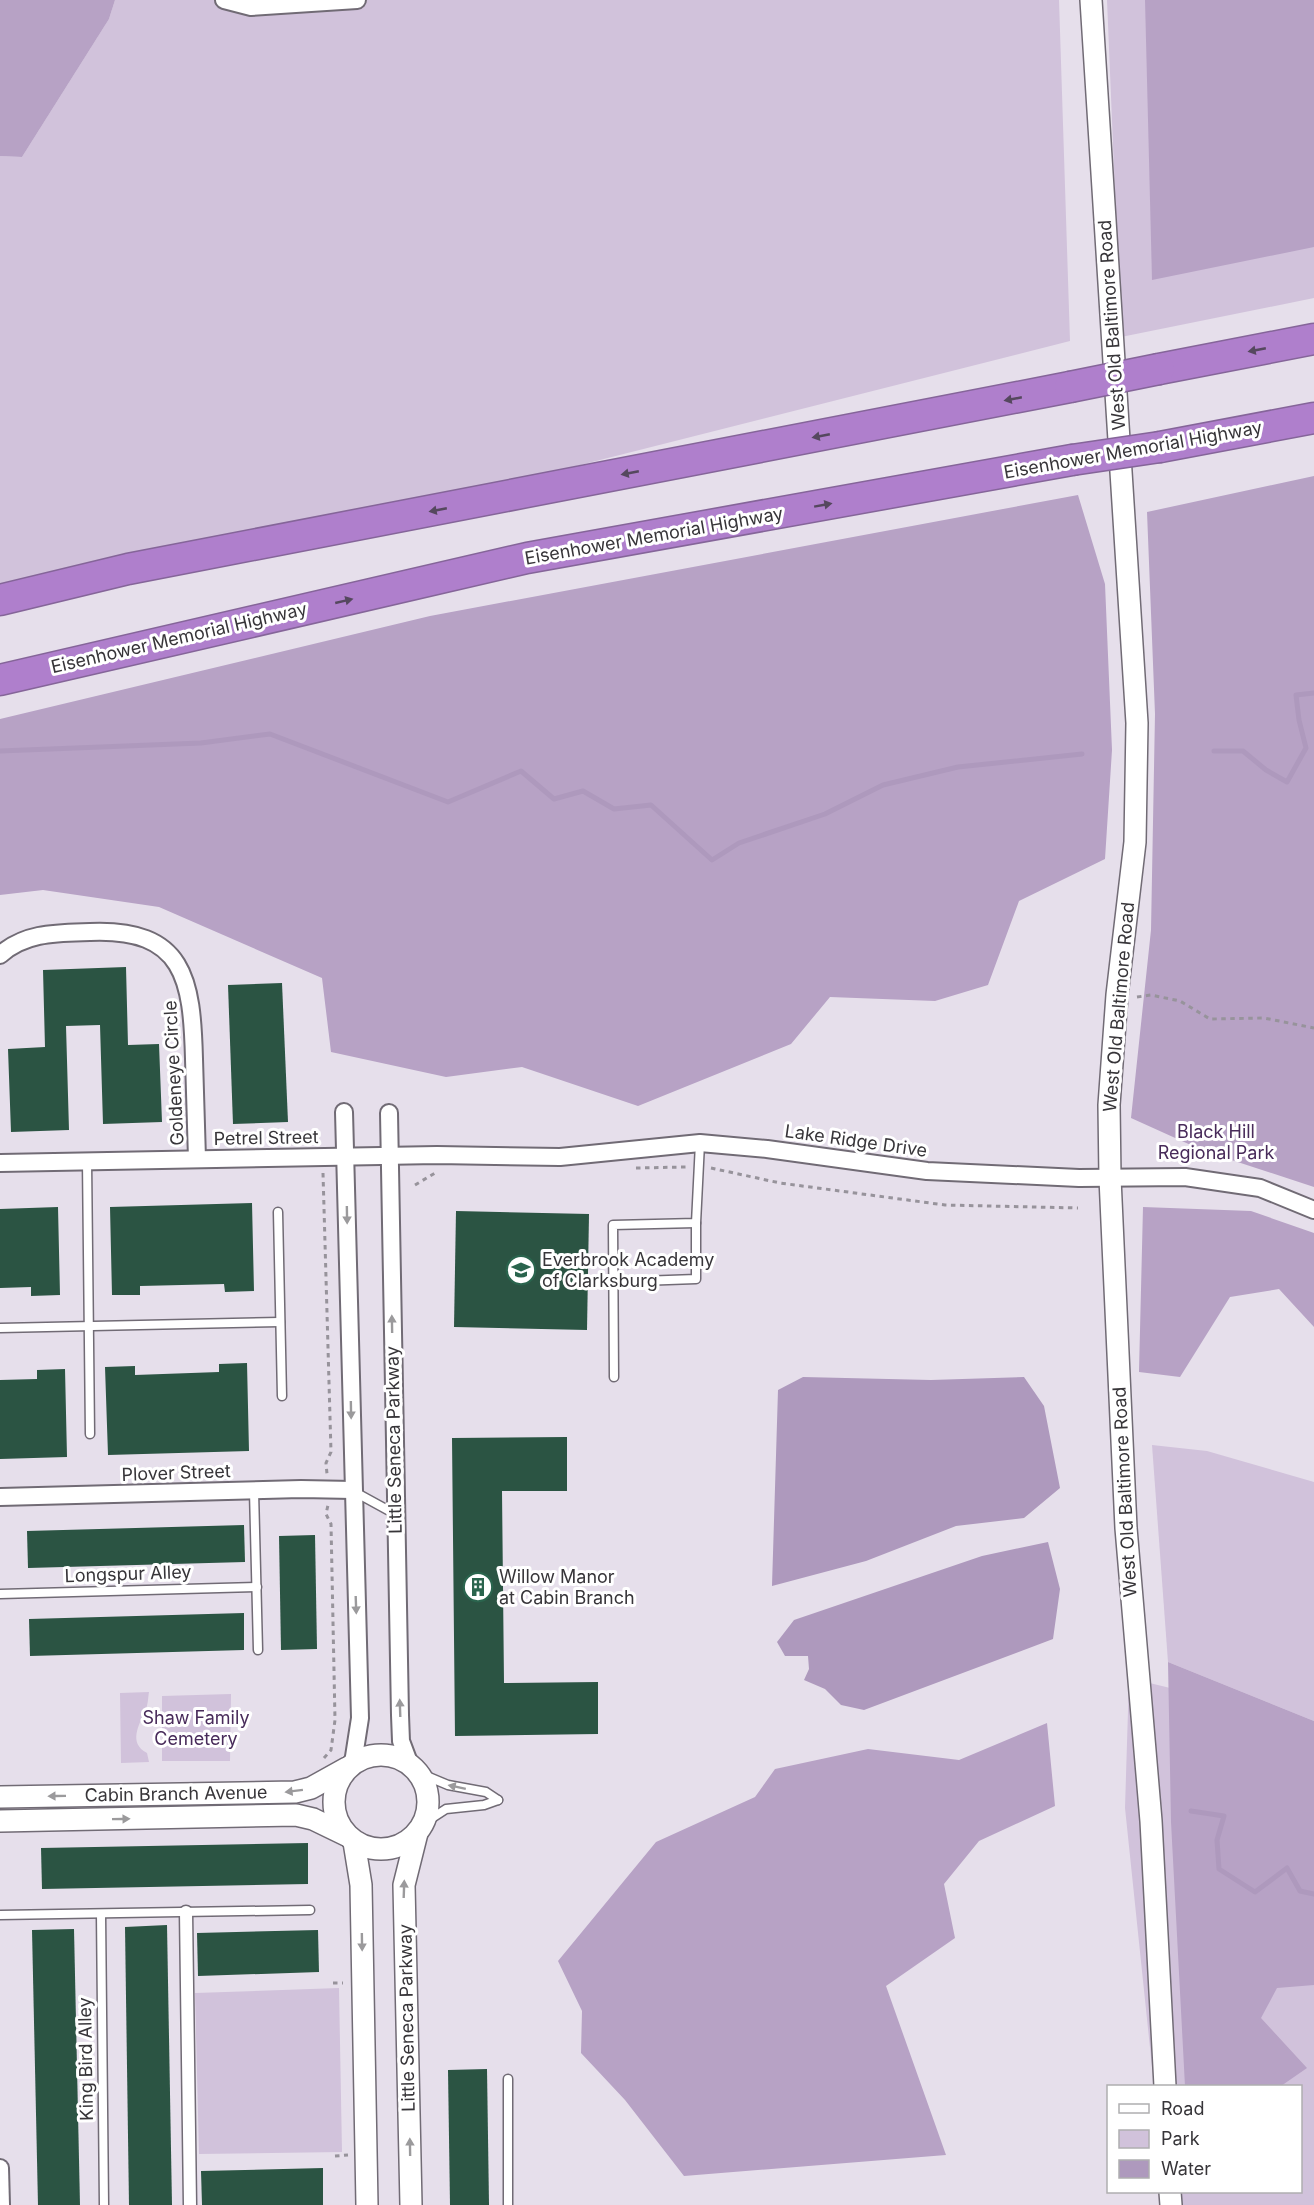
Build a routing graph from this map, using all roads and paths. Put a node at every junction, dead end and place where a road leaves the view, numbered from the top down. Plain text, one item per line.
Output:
1 (224, 0) edge
2 (357, 0) edge
3 (1091, 0) edge
4 (1314, 339) edge
5 (1314, 418) edge
6 (0, 600) edge
7 (0, 680) edge
8 (0, 956) edge
9 (1118, 995) junction
10 (1314, 1028) edge
11 (345, 1112) dead end
12 (389, 1113) dead end
13 (699, 1143) junction
14 (346, 1156) junction
15 (389, 1156) junction
16 (323, 1157) junction
17 (197, 1159) junction
18 (87, 1161) junction
19 (0, 1163) edge
20 (698, 1167) junction
21 (627, 1168) dead end
22 (436, 1172) dead end
23 (1110, 1178) junction
24 (415, 1185) dead end
25 (1078, 1208) dead end
26 (1314, 1210) edge
27 (278, 1212) dead end
28 (696, 1223) junction
29 (613, 1282) junction
30 (280, 1322) junction
31 (89, 1326) junction
32 (0, 1328) edge
33 (614, 1377) dead end
34 (282, 1396) dead end
35 (90, 1434) dead end
36 (327, 1479) dead end
37 (353, 1490) junction
38 (254, 1491) junction
39 (0, 1497) edge
40 (328, 1504) dead end
41 (395, 1514) junction
42 (257, 1587) junction
43 (0, 1594) edge
44 (258, 1650) dead end
45 (320, 1761) dead end
46 (350, 1766) junction
47 (413, 1768) junction
48 (0, 1797) edge
49 (0, 1821) edge
50 (420, 1828) junction
51 (350, 1839) junction
52 (310, 1910) dead end
53 (186, 1912) junction
54 (101, 1914) junction
55 (0, 1915) edge
56 (508, 2079) dead end
57 (1165, 2085) edge
58 (0, 2168) edge
59 (0, 2205) edge
60 (104, 2205) edge
61 (190, 2205) edge
62 (367, 2205) edge
63 (411, 2205) edge
64 (508, 2205) edge

1 - 2 street
3 - 9 street, West Old Baltimore Road
4 -> 6 highway, bridge
7 -> 5 highway, Eisenhower Memorial Highway, bridge
8 - 17 street, Goldeneye Circle
9 - 10 path
9 - 23 street, West Old Baltimore Road
11 - 14 street
12 - 15 street, Little Seneca Parkway
13 - 15 street, Lake Ridge Drive
13 - 20 lane
13 - 23 street, Lake Ridge Drive
14 - 15 street, Petrel Street
14 - 16 street, Petrel Street
14 -> 37 street
41 -> 15 street, Little Seneca Parkway
16 - 17 street, Petrel Street
16 - 36 path
17 - 18 street, Petrel Street
18 - 19 street, Petrel Street
18 - 31 lane
20 - 21 path
20 - 25 path
20 - 28 lane
22 - 24 path
23 - 26 street, Lake Ridge Drive
23 - 57 street, West Old Baltimore Road
27 - 30 lane
28 - 29 lane
28 - 29 lane
29 - 33 lane
30 - 31 lane
30 - 34 lane
31 - 32 lane
31 - 35 lane
37 - 38 street, Plover Street
37 - 41 lane
37 -> 46 street
38 - 39 street, Plover Street
38 - 42 lane
40 - 45 path
47 -> 41 street, Little Seneca Parkway
42 - 43 lane, Longspur Alley
42 - 44 lane
46 - 47 street
46 -> 48 street, Cabin Branch Avenue
46 - 51 street
47 - 50 street
50 -> 47 lane
49 -> 51 street, Cabin Branch Avenue
50 - 51 street
63 -> 50 street, Little Seneca Parkway
51 -> 62 street
52 - 53 lane
53 - 54 lane
53 - 61 street
54 - 55 lane
54 - 60 lane, King Bird Alley
56 - 64 lane
58 - 59 street

